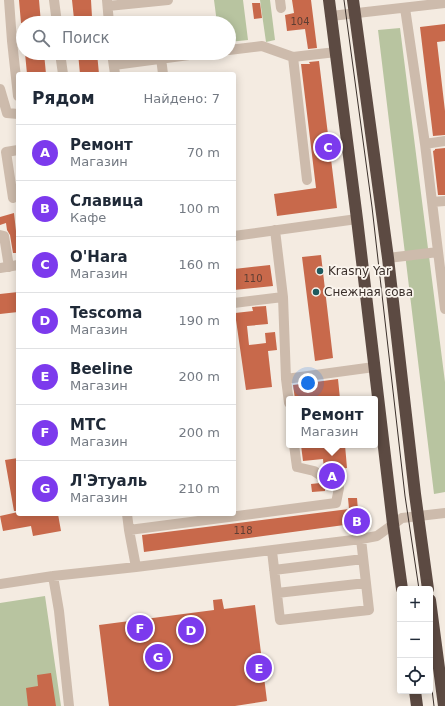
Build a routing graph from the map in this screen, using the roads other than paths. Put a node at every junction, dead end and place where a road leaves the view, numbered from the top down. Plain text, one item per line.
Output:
1 (9, 0) edge
2 (54, 0) edge
3 (168, 0) edge
4 (329, 0) edge
5 (353, 0) edge
6 (107, 3) edge
7 (445, 3) edge
8 (406, 8) junction
9 (355, 13) junction
10 (56, 16) edge
11 (108, 16) edge
12 (331, 16) junction
13 (16, 40) edge
14 (12, 41) junction
15 (236, 49) edge
16 (336, 52) junction
17 (293, 57) junction
18 (61, 60) edge
19 (152, 60) edge
20 (161, 60) edge
21 (114, 69) edge
22 (63, 72) edge
23 (163, 72) edge
24 (16, 78) edge
25 (0, 89) edge
26 (16, 114) edge
27 (445, 141) edge
28 (425, 144) junction
29 (3, 150) edge
30 (16, 150) edge
31 (307, 180) dead end
32 (13, 198) dead end
33 (445, 201) edge
34 (432, 202) junction
35 (357, 219) junction
36 (275, 230) junction
37 (0, 235) edge
38 (236, 236) edge
39 (438, 252) junction
40 (388, 258) junction
41 (9, 266) edge
42 (282, 296) junction
43 (236, 303) edge
44 (445, 307) edge
45 (374, 367) junction
46 (286, 379) junction
47 (288, 396) edge
48 (378, 396) edge
49 (378, 400) edge
50 (295, 448) edge
51 (445, 513) edge
52 (127, 516) edge
53 (418, 516) junction
54 (393, 524) junction
55 (129, 530) junction
56 (361, 539) junction
57 (272, 551) junction
58 (363, 559) junction
59 (136, 567) junction
60 (274, 570) junction
61 (53, 576) junction
62 (366, 583) junction
63 (0, 584) edge
64 (402, 586) edge
65 (428, 586) edge
66 (277, 593) junction
67 (433, 622) edge
68 (415, 694) edge
69 (69, 706) edge
70 (417, 706) edge
71 (444, 706) edge

1 - 14 street
2 - 10 street
3 - 6 street
4 - 12 highway
5 - 9 highway
6 - 11 street
7 - 8 street
8 - 9 street
8 - 28 street
9 - 12 street
9 - 40 highway
12 - 16 highway
13 - 14 street
14 - 24 street
15 - 17 street
16 - 17 street
16 - 35 highway
17 - 31 street
18 - 22 street
19 - 21 street
20 - 23 street
25 - 26 street
27 - 28 street
28 - 34 street
29 - 30 street
29 - 32 street
33 - 34 street
34 - 39 street
35 - 36 street
35 - 45 highway
36 - 38 street
36 - 42 street
37 - 41 street
39 - 40 street
39 - 44 street
40 - 53 highway
42 - 43 street
42 - 46 street
45 - 46 street
45 - 48 highway
46 - 47 street
49 - 54 highway
50 - 55 street
51 - 53 street
52 - 55 street
53 - 54 street
53 - 65 highway
54 - 56 street
54 - 64 highway
55 - 59 street
56 - 57 street
56 - 58 street
57 - 59 street
57 - 60 street
58 - 60 street
58 - 62 street
59 - 61 street
60 - 66 street
61 - 63 street
61 - 69 street
62 - 66 street
62 - 66 street
67 - 71 highway
68 - 70 highway

